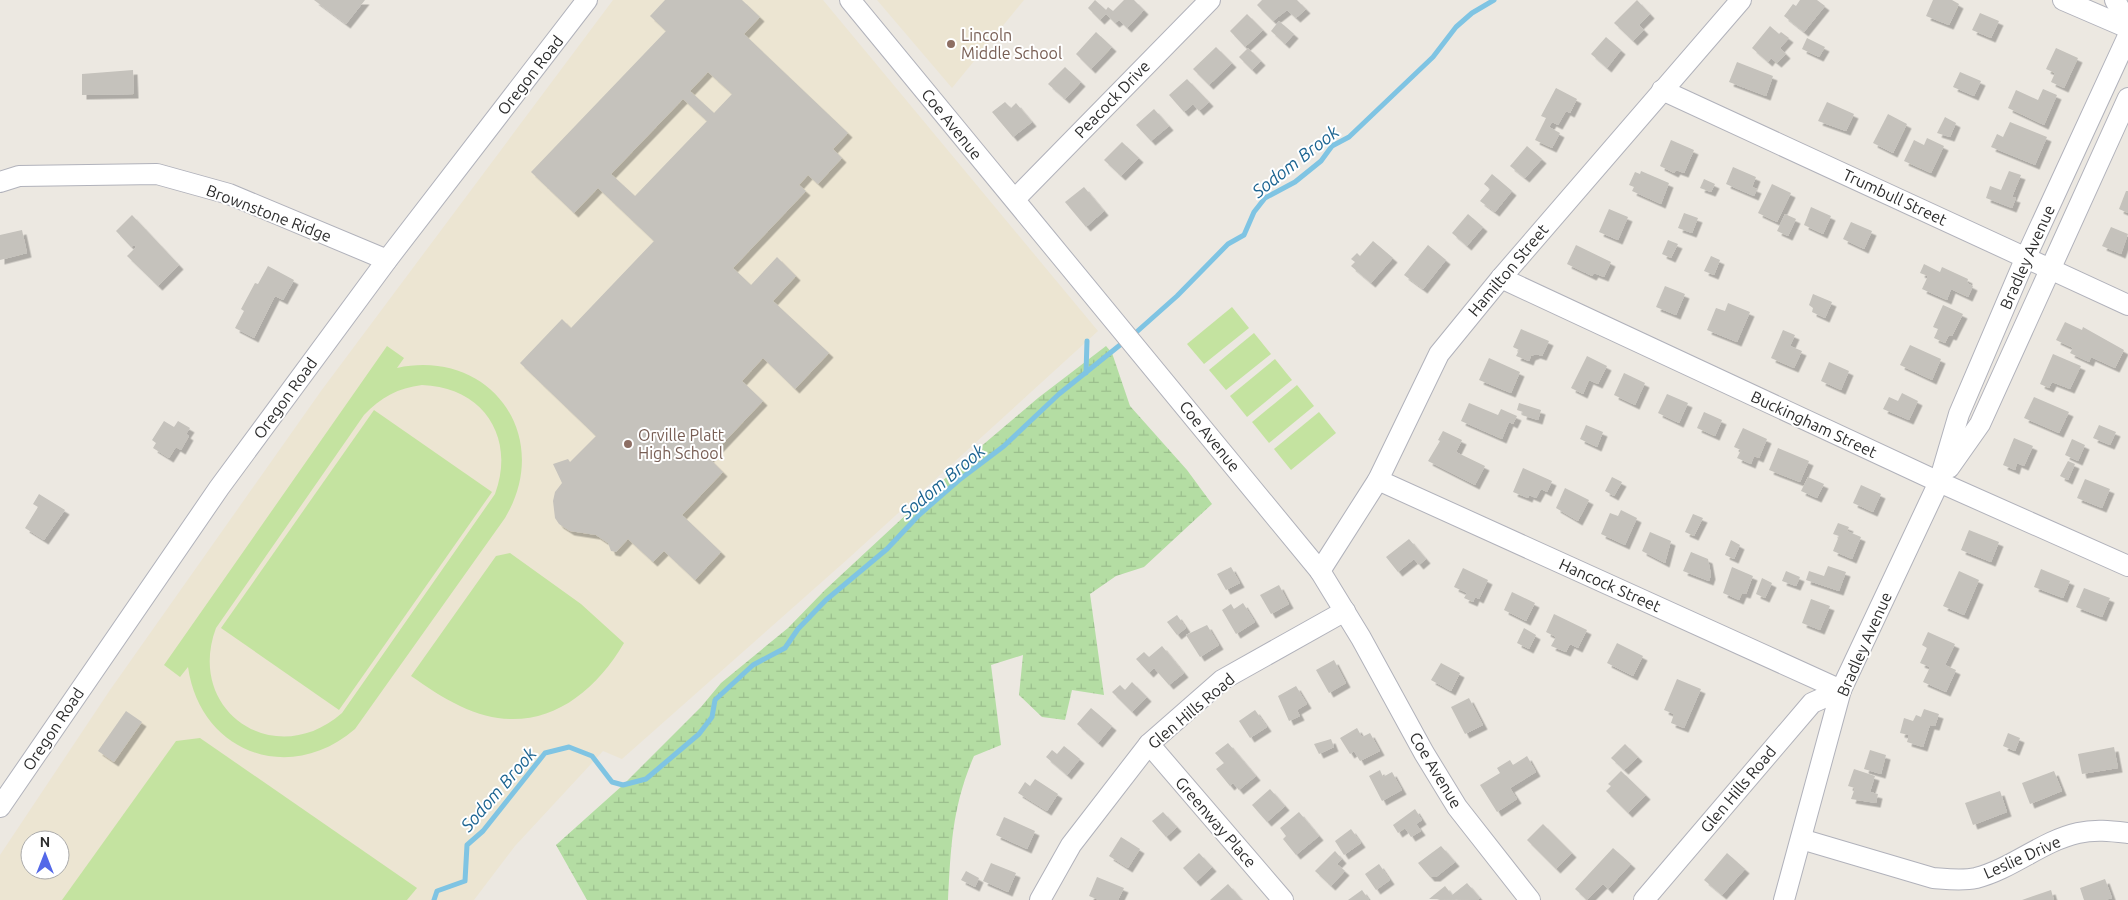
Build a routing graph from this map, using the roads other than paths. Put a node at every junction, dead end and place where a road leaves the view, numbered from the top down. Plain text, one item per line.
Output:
1 (587, 0) edge
2 (850, 0) edge
3 (1210, 0) edge
4 (1741, 0) edge
5 (2064, 0) edge
6 (2115, 0) edge
7 (2128, 24) edge
8 (2128, 28) edge
9 (2128, 36) edge
10 (1662, 90) junction
11 (2128, 98) edge
12 (0, 182) edge
13 (1015, 199) junction
14 (2026, 257) junction
15 (387, 260) junction
16 (2052, 268) junction
17 (1501, 278) junction
18 (2128, 305) edge
19 (1378, 480) junction
20 (1939, 482) junction
21 (2128, 566) edge
22 (1320, 572) junction
23 (1345, 611) junction
24 (1841, 690) junction
25 (1149, 744) junction
26 (0, 807) edge
27 (2128, 833) edge
28 (1801, 839) junction
29 (1040, 900) edge
30 (1283, 900) edge
31 (1530, 900) edge
32 (1644, 900) edge
33 (1784, 900) edge

1 - 15 street, Oregon Road
2 - 13 street, Coe Avenue
3 - 13 street, Peacock Drive
4 - 10 street, Hamilton Street
5 - 8 street
6 - 7 street
9 - 14 street, Bradley Avenue
10 - 14 street, Trumbull Street
10 - 17 street, Hamilton Street
11 - 16 street, Bradley Avenue
12 - 15 street, Brownstone Ridge
13 - 22 street, Coe Avenue
14 - 16 street, Trumbull Street
14 - 20 street, Bradley Avenue
15 - 26 street, Oregon Road
16 - 18 street, Trumbull Street
16 - 20 street, Bradley Avenue
17 - 19 street, Hamilton Street
17 - 20 street, Buckingham Street
19 - 22 street, Hamilton Street
19 - 24 street, Hancock Street
20 - 21 street, Buckingham Street
20 - 24 street, Bradley Avenue
22 - 23 street, Coe Avenue
23 - 25 street, Glen Hills Road
23 - 31 street, Coe Avenue
24 - 28 street, Bradley Avenue
24 - 32 street, Glen Hills Road
25 - 29 street, Glen Hills Road
25 - 30 street, Greenway Place
27 - 28 street, Leslie Drive
28 - 33 street, Bradley Avenue

